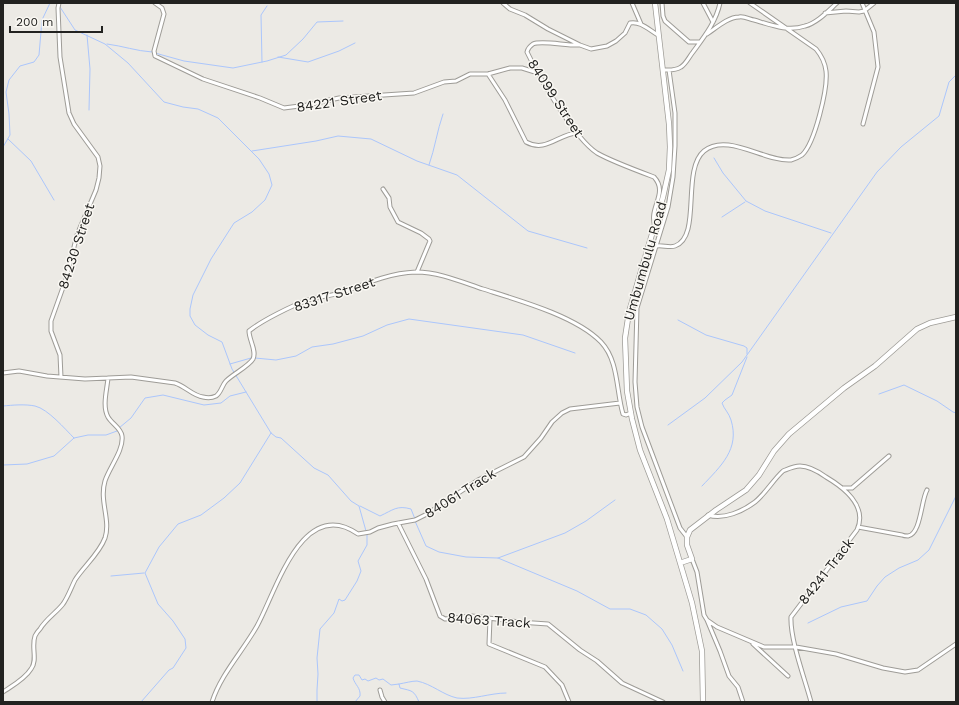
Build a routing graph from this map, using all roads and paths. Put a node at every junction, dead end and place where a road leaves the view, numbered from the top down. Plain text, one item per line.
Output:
1 (59, 3) edge
2 (155, 3) edge
3 (503, 3) edge
4 (632, 3) edge
5 (655, 3) edge
6 (662, 3) edge
7 (703, 3) edge
8 (720, 3) edge
9 (750, 3) edge
10 (837, 3) edge
11 (862, 3) edge
12 (874, 3) edge
13 (864, 10) junction
14 (825, 13) junction
15 (713, 22) junction
16 (642, 24) junction
17 (787, 29) junction
18 (707, 34) junction
19 (658, 35) junction
20 (701, 41) junction
21 (580, 45) junction
22 (663, 70) junction
23 (669, 70) junction
24 (538, 73) junction
25 (488, 74) junction
26 (864, 124) dead end
27 (577, 133) junction
28 (383, 189) dead end
29 (655, 226) junction
30 (657, 246) junction
31 (417, 272) junction
32 (631, 306) junction
33 (637, 308) junction
34 (956, 317) edge
35 (3, 373) edge
36 (61, 377) junction
37 (108, 378) junction
38 (620, 403) junction
39 (637, 407) junction
40 (631, 410) junction
41 (889, 456) dead end
42 (842, 488) junction
43 (927, 490) dead end
44 (708, 515) junction
45 (398, 523) junction
46 (858, 528) junction
47 (687, 537) junction
48 (692, 559) junction
49 (680, 563) junction
50 (490, 619) junction
51 (708, 620) junction
52 (751, 641) junction
53 (956, 644) edge
54 (796, 647) junction
55 (788, 676) dead end
56 (380, 690) dead end
57 (3, 692) edge
58 (212, 702) edge
59 (385, 702) edge
60 (569, 702) edge
61 (663, 702) edge
62 (703, 702) edge
63 (744, 702) edge
64 (811, 702) edge

1 - 36 street, 84230 Street
2 - 25 street, 84221 Street
3 - 21 street
4 - 16 street
5 - 19 main road, Umbumbulu Road
6 - 20 street
7 - 15 street
8 - 15 street
9 - 17 street
10 - 14 street
11 - 13 street
12 - 13 street
13 - 14 street
13 - 26 street
14 - 17 street
15 - 18 street
16 - 19 street
16 - 21 street
17 - 18 street
17 - 30 street
18 - 20 street
19 - 22 main road, Umbumbulu Road
20 - 23 street
21 - 24 street, 84099 Street
22 - 23 street
22 - 29 main road, Umbumbulu Road
23 - 30 street
24 - 25 street, 84221 Street
24 - 27 street, 84099 Street
25 - 27 street
27 - 29 street, 84099 Street
28 - 31 street
29 - 32 main road, Umbumbulu Road
30 - 33 street
31 - 37 street, 83317 Street
31 - 38 street, 83317 Street
32 - 33 street
32 - 40 main road, Umbumbulu Road
33 - 39 street
34 - 44 main road
35 - 36 street, 83317 Street
36 - 37 street, 83317 Street
37 - 57 street
38 - 40 street
38 - 45 street, 84061 Track
39 - 40 street
39 - 47 street
40 - 49 main road, Umbumbulu Road
41 - 42 street
42 - 44 street, 84241 Track
42 - 46 street, 84241 Track
43 - 46 street
44 - 47 main road
45 - 50 street, 84063 Track
45 - 58 street, 84061 Track
46 - 54 street, 84241 Track
47 - 48 main road
48 - 49 main road
48 - 51 street
49 - 62 main road, Umbumbulu Road
50 - 60 street
50 - 61 street, 84063 Track
51 - 52 street
51 - 63 street
52 - 54 street
52 - 55 street
53 - 54 street
54 - 64 street, 84241 Track
56 - 59 street

